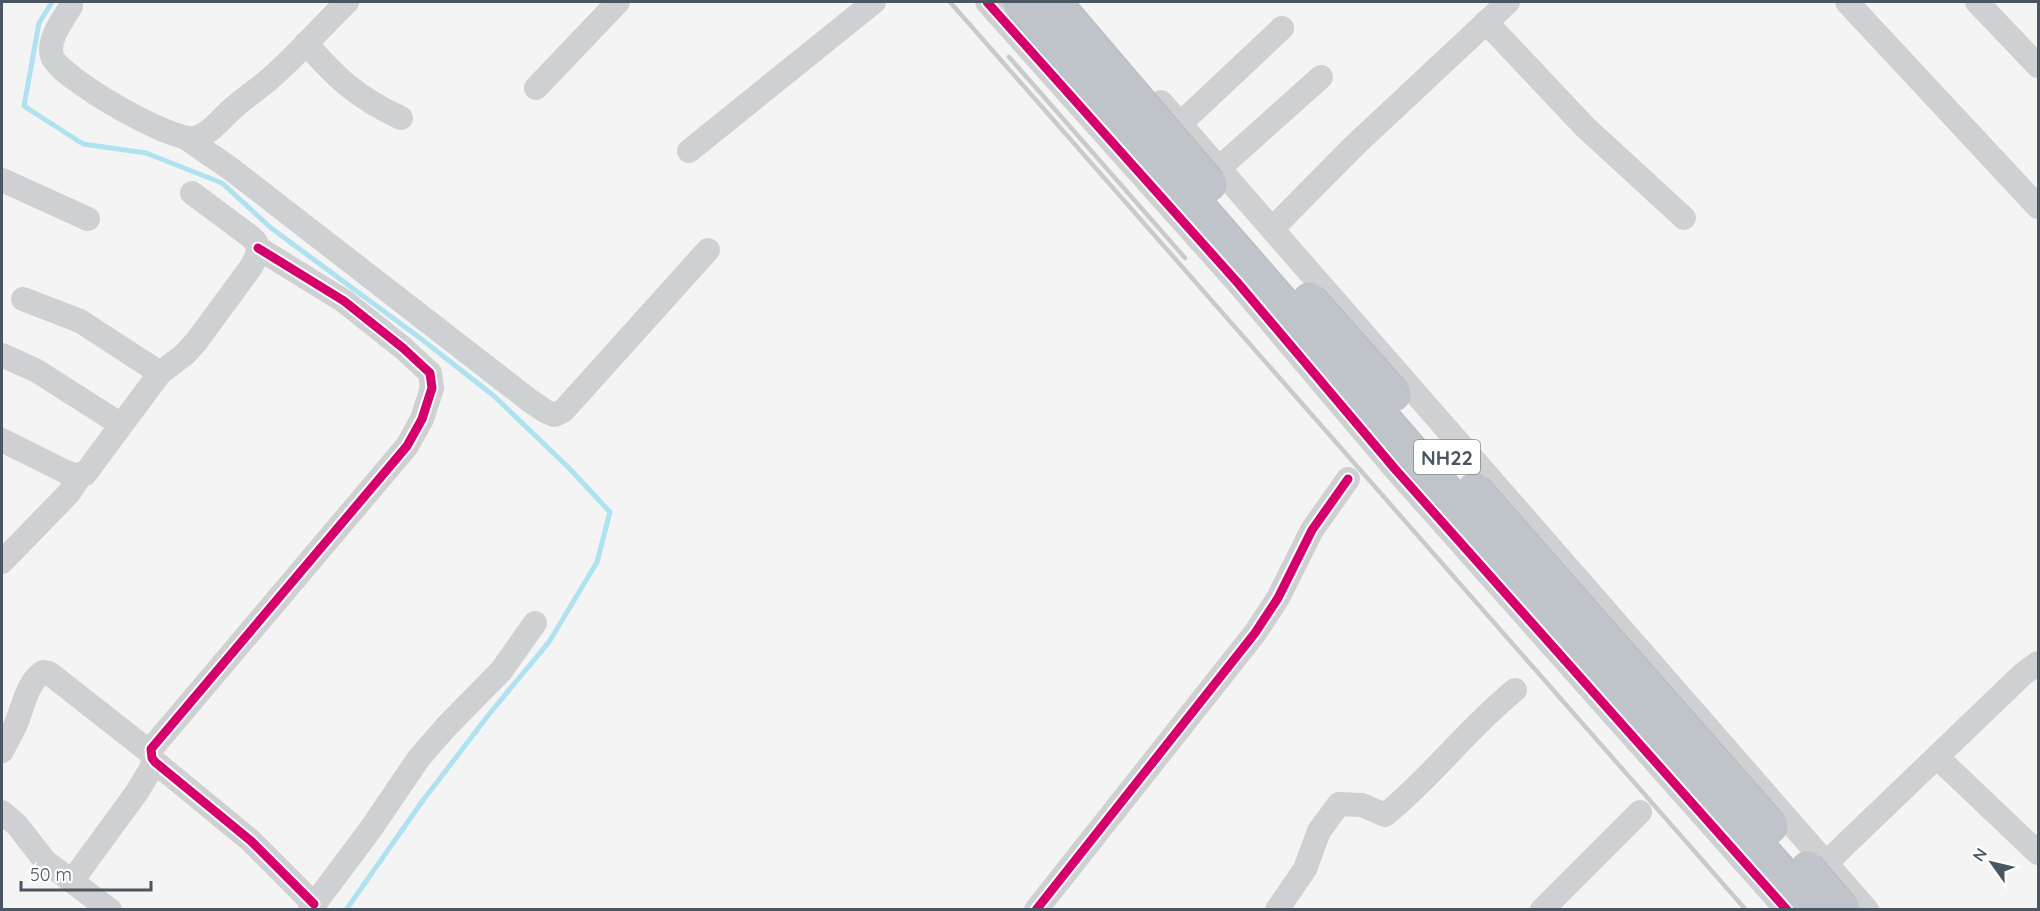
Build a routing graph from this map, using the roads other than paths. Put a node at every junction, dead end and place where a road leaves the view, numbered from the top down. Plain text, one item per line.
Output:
1 (71, 2) edge
2 (618, 2) edge
3 (874, 2) edge
4 (987, 2) edge
5 (1020, 2) edge
6 (1054, 2) edge
7 (1072, 2) edge
8 (1508, 2) edge
9 (1847, 2) edge
10 (1977, 2) edge
11 (341, 4) edge
12 (1486, 22) junction
13 (1282, 28) dead end
14 (306, 43) junction
15 (2038, 66) edge
16 (1321, 77) dead end
17 (536, 88) dead end
18 (400, 118) dead end
19 (1180, 124) junction
20 (186, 138) junction
21 (689, 151) dead end
22 (1218, 168) junction
23 (2, 180) edge
24 (192, 193) dead end
25 (2038, 207) edge
26 (1172, 209) junction
27 (1684, 218) dead end
28 (88, 219) dead end
29 (1272, 229) junction
30 (258, 248) junction
31 (708, 250) dead end
32 (23, 299) dead end
33 (2, 355) edge
34 (160, 372) junction
35 (120, 424) junction
36 (2, 440) edge
37 (80, 476) junction
38 (1348, 479) dead end
39 (2, 562) edge
40 (535, 623) dead end
41 (2038, 663) edge
42 (1515, 690) dead end
43 (2, 751) edge
44 (153, 757) junction
45 (1937, 757) junction
46 (1767, 796) junction
47 (2, 812) edge
48 (1640, 812) dead end
49 (1723, 836) junction
50 (2038, 853) edge
51 (1826, 862) junction
52 (72, 881) junction
53 (1778, 906) edge
54 (312, 907) edge
55 (110, 909) edge
56 (1036, 909) edge
57 (1277, 909) edge
58 (1542, 909) edge
59 (1815, 909) edge
60 (1843, 909) edge
61 (1867, 909) edge

1 - 20 street
2 - 17 street
3 - 21 street
4 - 26 street
5 - 59 highway, NH22, bridge
6 - 60 highway, NH22, bridge
7 - 19 street
8 - 12 street
9 - 25 street
10 - 15 street
11 - 14 street
12 - 27 street
12 - 29 street
13 - 19 street
14 - 18 street
14 - 20 street
16 - 22 street
19 - 22 street
20 - 31 street
22 - 26 street
22 - 29 street
23 - 28 street
24 - 30 street
26 - 49 street
29 - 46 street
30 - 34 street
30 - 44 street
32 - 34 street
33 - 35 street
34 - 35 street
35 - 37 street
36 - 37 street
37 - 39 street
38 - 56 street
40 - 54 street
41 - 45 street
42 - 57 street
43 - 44 street
44 - 52 street
44 - 54 street
45 - 50 street
45 - 51 street
46 - 49 street
46 - 51 street
47 - 52 street
48 - 58 street
49 - 53 street
51 - 61 street
52 - 55 street

